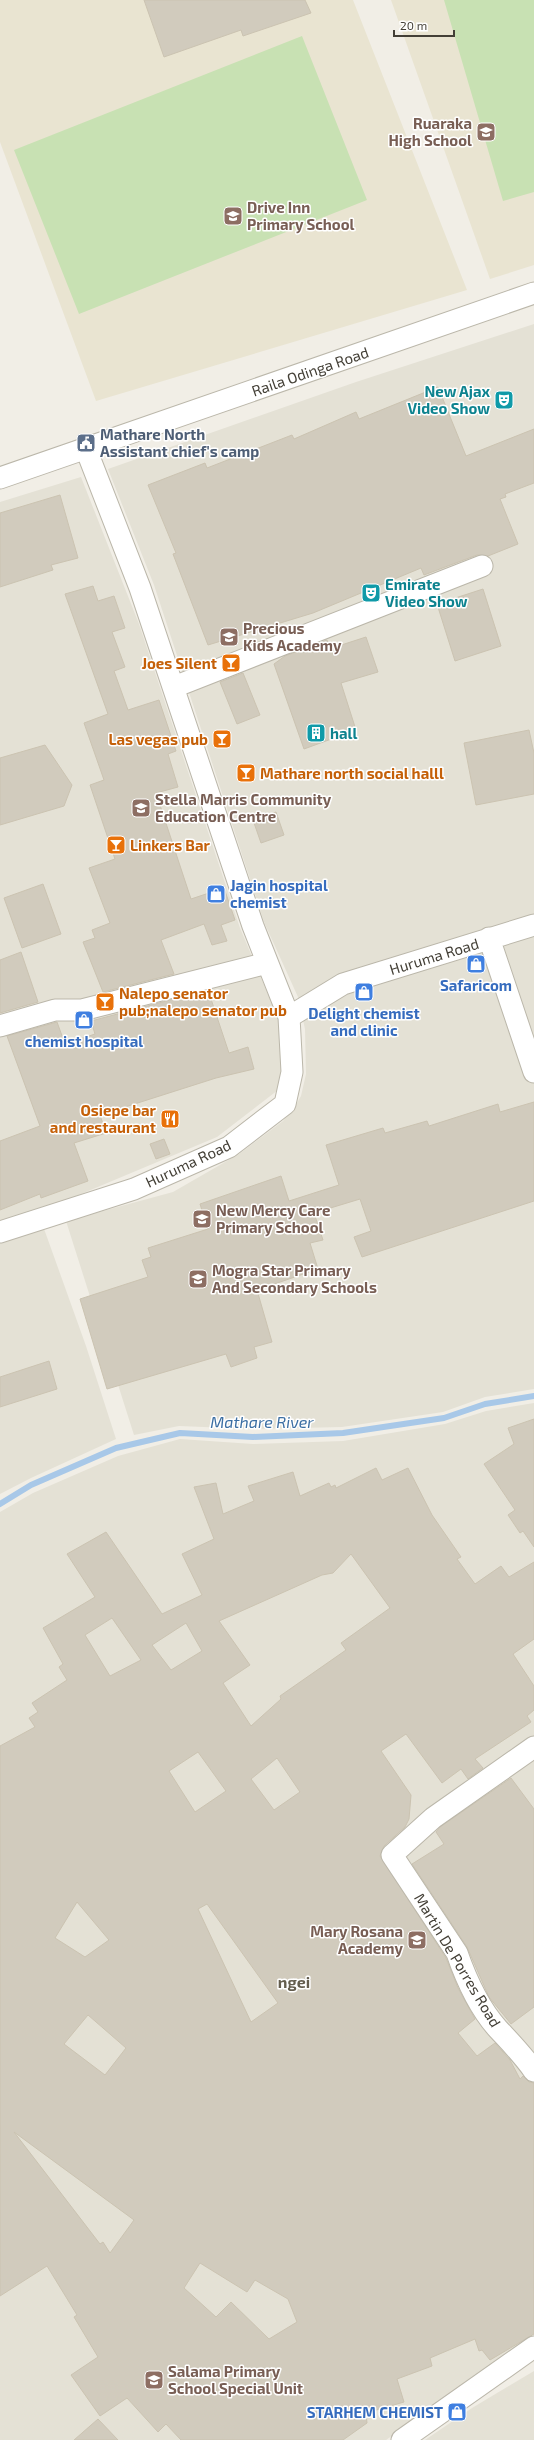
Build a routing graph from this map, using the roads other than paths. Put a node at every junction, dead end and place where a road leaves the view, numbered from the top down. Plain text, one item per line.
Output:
1 (534, 293) edge
2 (86, 449) junction
3 (0, 478) edge
4 (482, 566) dead end
5 (174, 687) junction
6 (534, 925) edge
7 (490, 938) junction
8 (267, 963) junction
9 (289, 1017) junction
10 (0, 1026) edge
11 (534, 1072) edge
12 (0, 1232) edge
13 (534, 1747) edge
14 (534, 2071) edge
15 (534, 2347) edge
16 (402, 2440) edge

1 - 2 street, Raila Odinga Road
2 - 3 street, Raila Odinga Road
2 - 5 street
4 - 5 street
5 - 8 street
6 - 7 street, Huruma Road
7 - 9 street, Huruma Road
7 - 11 street
8 - 9 street
8 - 10 street
9 - 12 street, Huruma Road
13 - 14 street, Martin De Porres Road
15 - 16 street

